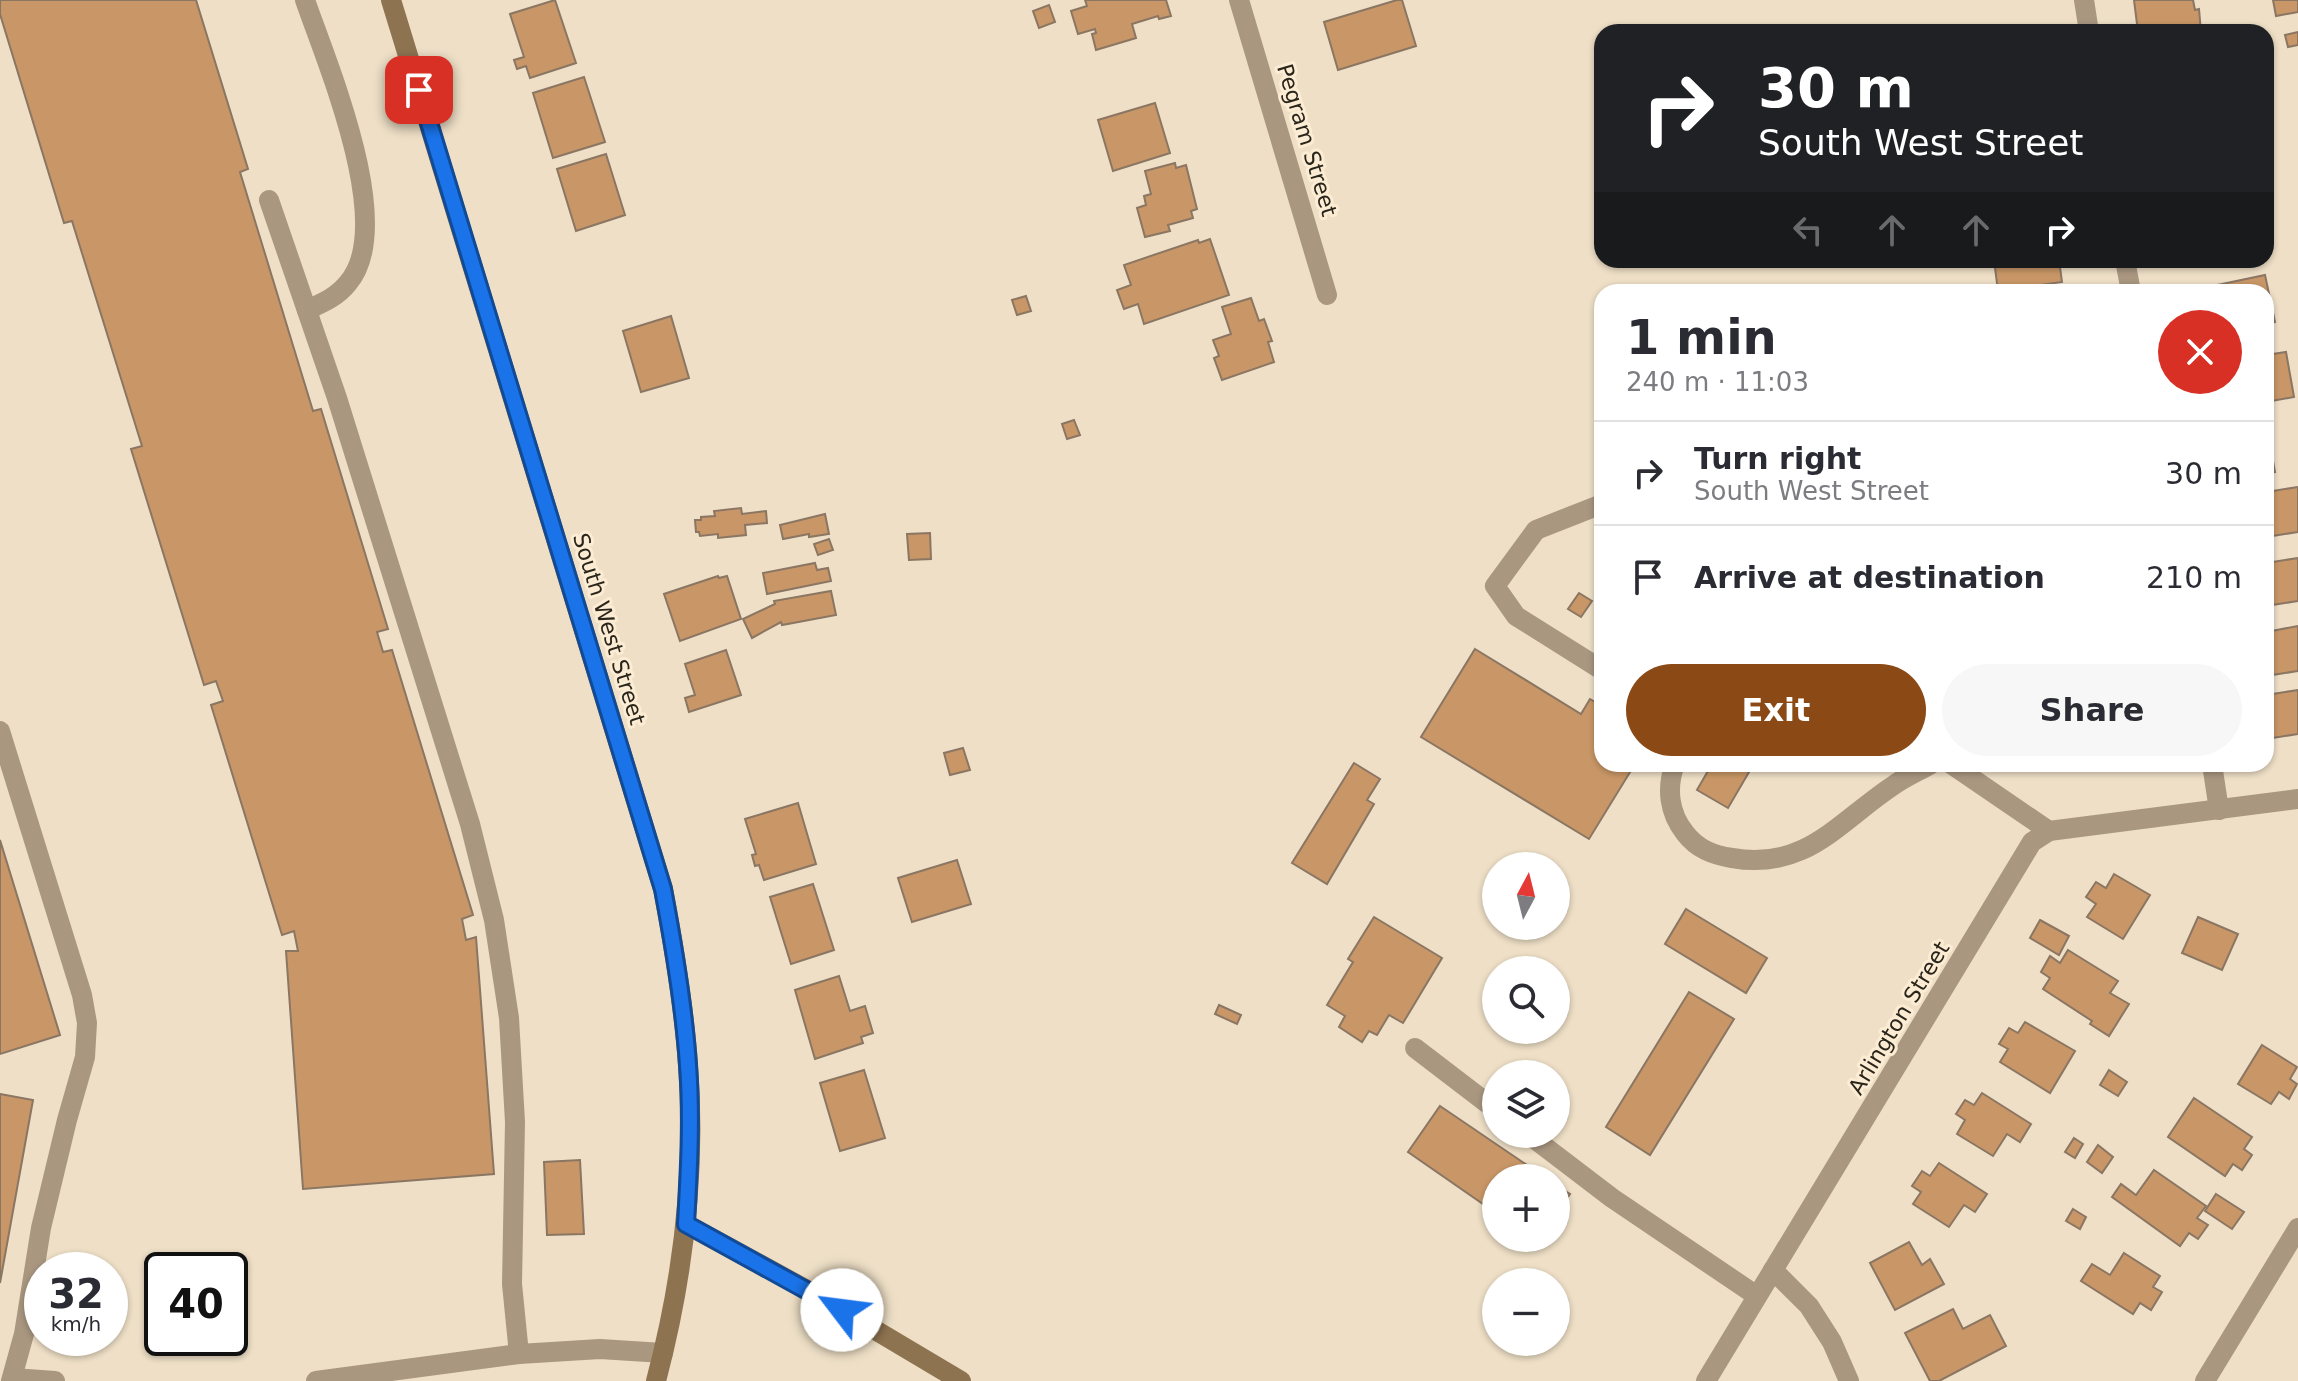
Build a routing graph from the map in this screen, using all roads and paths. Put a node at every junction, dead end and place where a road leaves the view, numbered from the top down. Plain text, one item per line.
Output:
1 (305, 0) edge
2 (391, 0) edge
3 (1239, 0) edge
4 (2084, 0) edge
5 (2088, 24) edge
6 (269, 200) dead end
7 (1327, 295) dead end
8 (307, 310) junction
9 (1594, 507) edge
10 (1594, 665) edge
11 (0, 731) edge
12 (1672, 772) edge
13 (1917, 772) edge
14 (1963, 772) edge
15 (2213, 772) edge
16 (2298, 799) edge
17 (2219, 810) junction
18 (2049, 831) junction
19 (1415, 1048) dead end
20 (1482, 1099) edge
21 (1546, 1148) edge
22 (686, 1224) junction
23 (2298, 1228) edge
24 (1773, 1270) junction
25 (1757, 1296) junction
26 (663, 1353) junction
27 (519, 1354) junction
28 (12, 1379) edge
29 (55, 1381) edge
30 (316, 1381) edge
31 (656, 1381) edge
32 (961, 1381) edge
33 (1706, 1381) edge
34 (1849, 1381) edge
35 (2205, 1381) edge

1 - 8 street
2 - 22 street, South West Street
3 - 7 street, Pegram Street
4 - 5 street
6 - 8 street
8 - 27 street
9 - 10 street
11 - 28 street
12 - 13 street
14 - 18 street
15 - 17 street
16 - 17 street
17 - 18 street
18 - 24 street, Arlington Street
19 - 20 street
21 - 25 street
22 - 26 street, South West Street
22 - 32 street
23 - 35 street
24 - 25 street, Arlington Street
24 - 34 street
25 - 33 street, Arlington Street
26 - 27 street
26 - 31 street, South West Street
27 - 30 street
28 - 29 street

